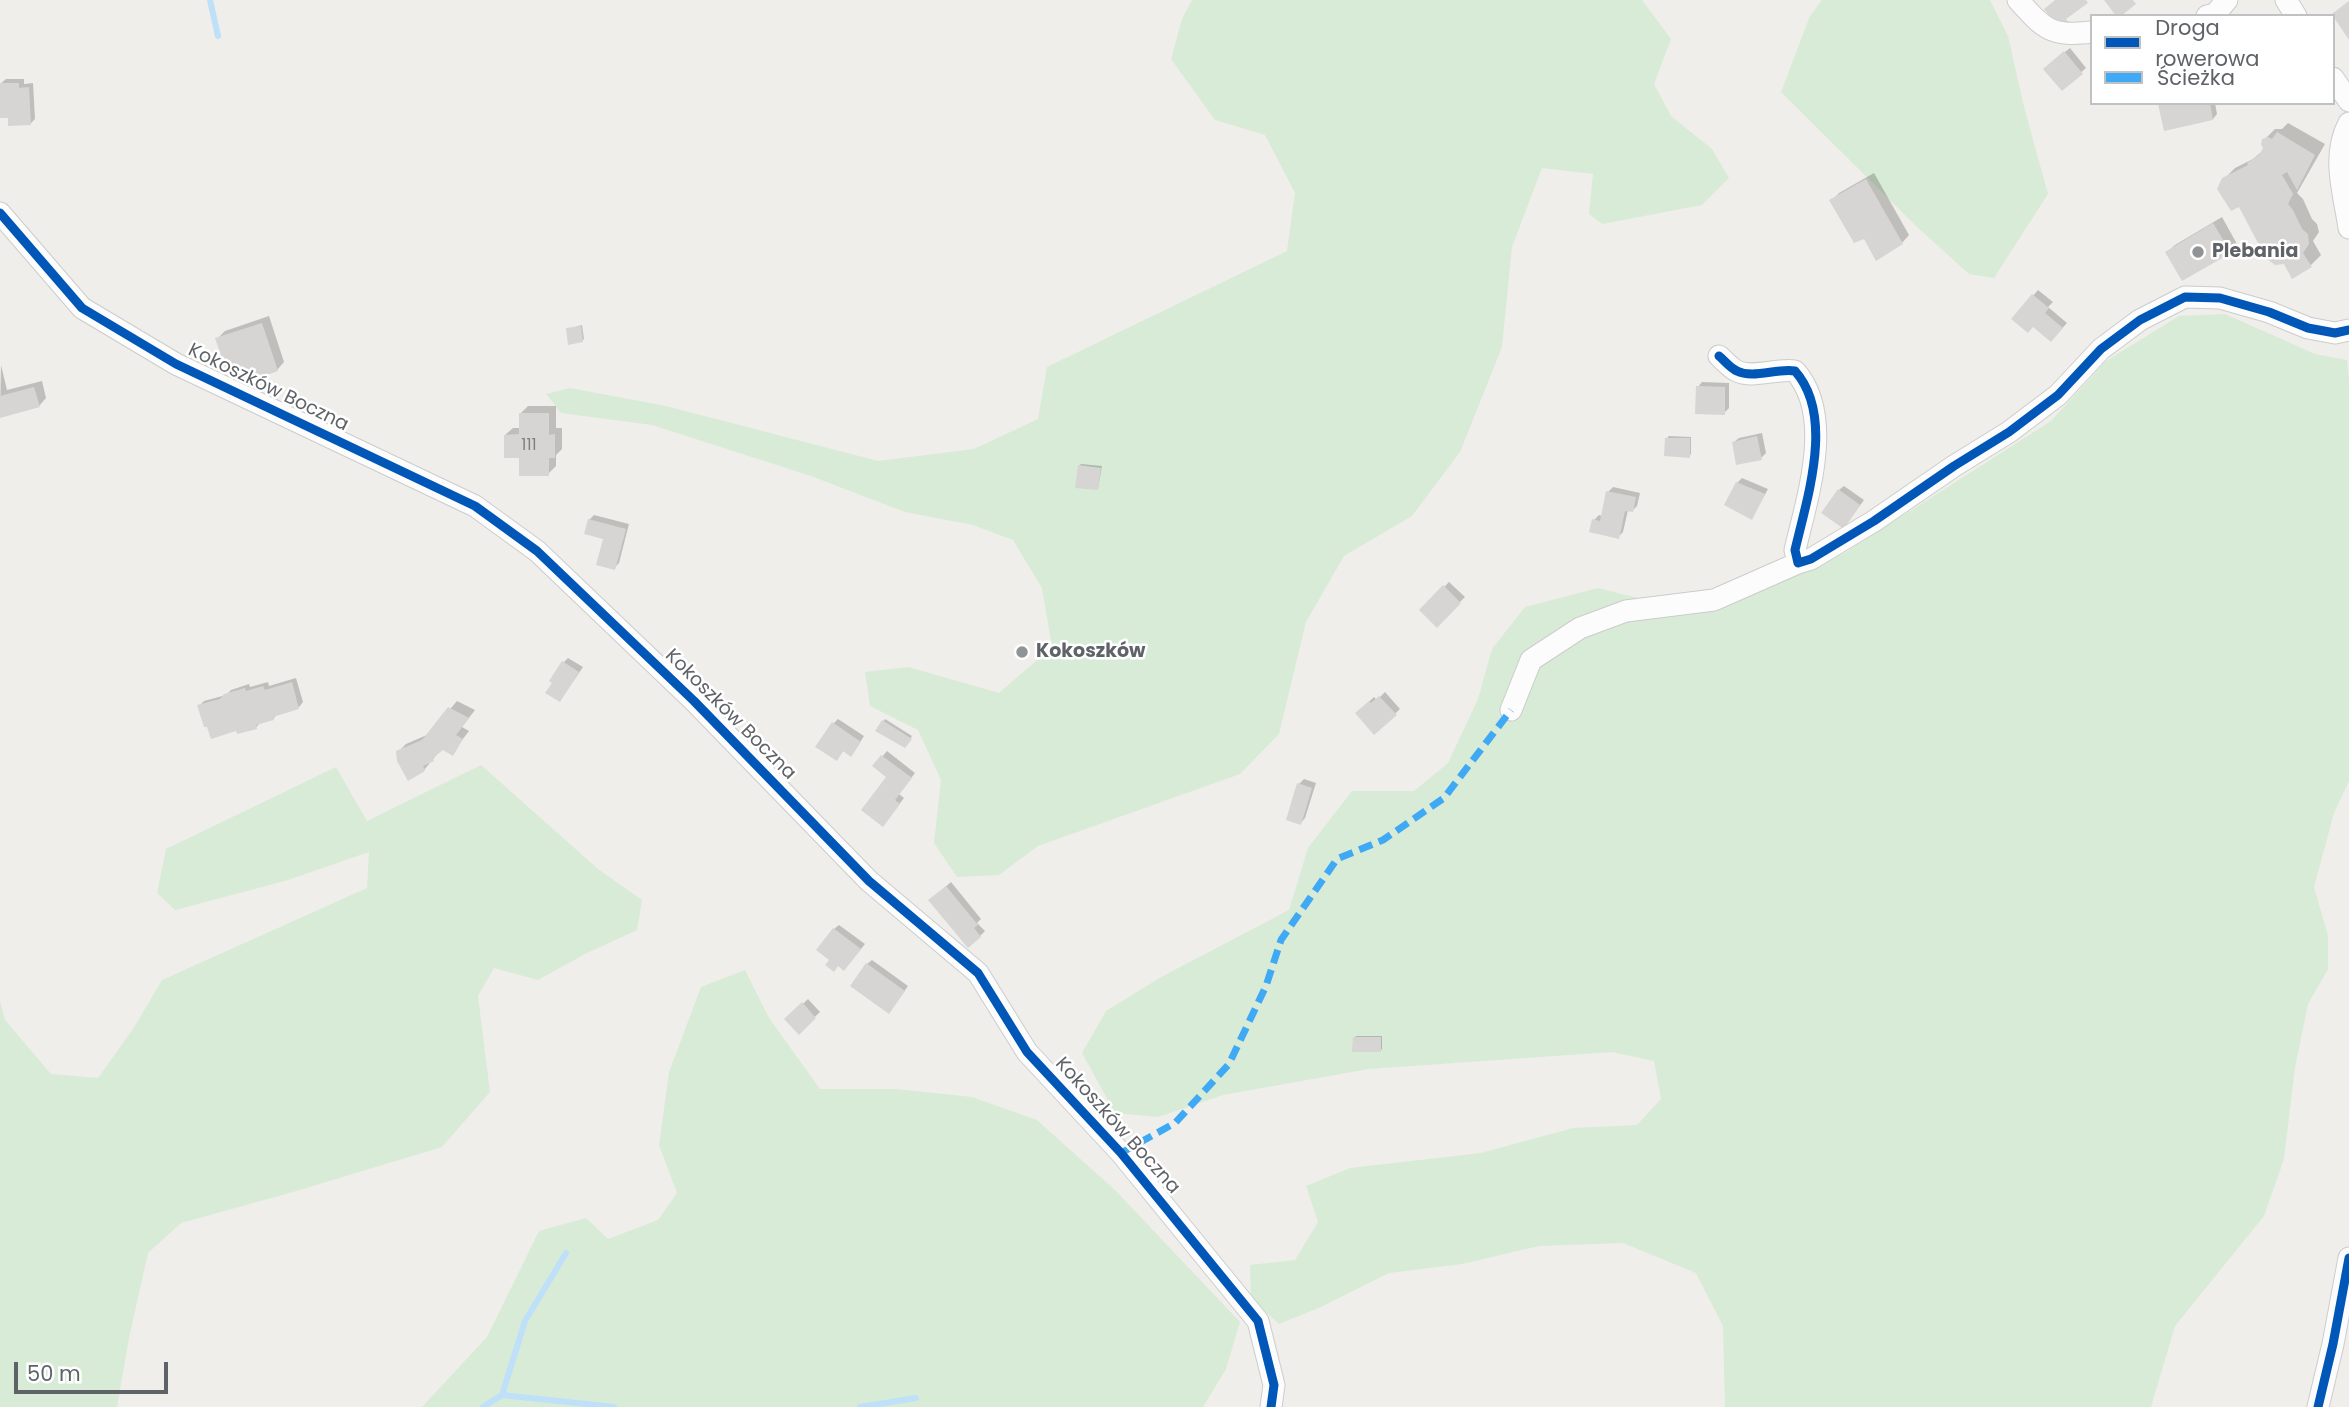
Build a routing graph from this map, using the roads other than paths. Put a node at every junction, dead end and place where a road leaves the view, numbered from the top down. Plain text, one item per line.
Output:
1 (2018, 0) edge
2 (2227, 0) edge
3 (2215, 14) edge
4 (2090, 33) edge
5 (2335, 81) edge
6 (2349, 101) edge
7 (2349, 123) edge
8 (2347, 197) edge
9 (0, 213) edge
10 (2349, 228) edge
11 (2349, 330) edge
12 (1718, 356) dead end
13 (1798, 563) junction
14 (1511, 710) dead end
15 (2349, 1258) edge
16 (1271, 1407) edge
17 (2318, 1407) edge

1 - 4 street
2 - 3 street
5 - 6 street
7 - 8 street
8 - 10 street
9 - 16 street, Kokoszków Boczna
11 - 13 street
12 - 13 street
13 - 14 street
15 - 17 street

